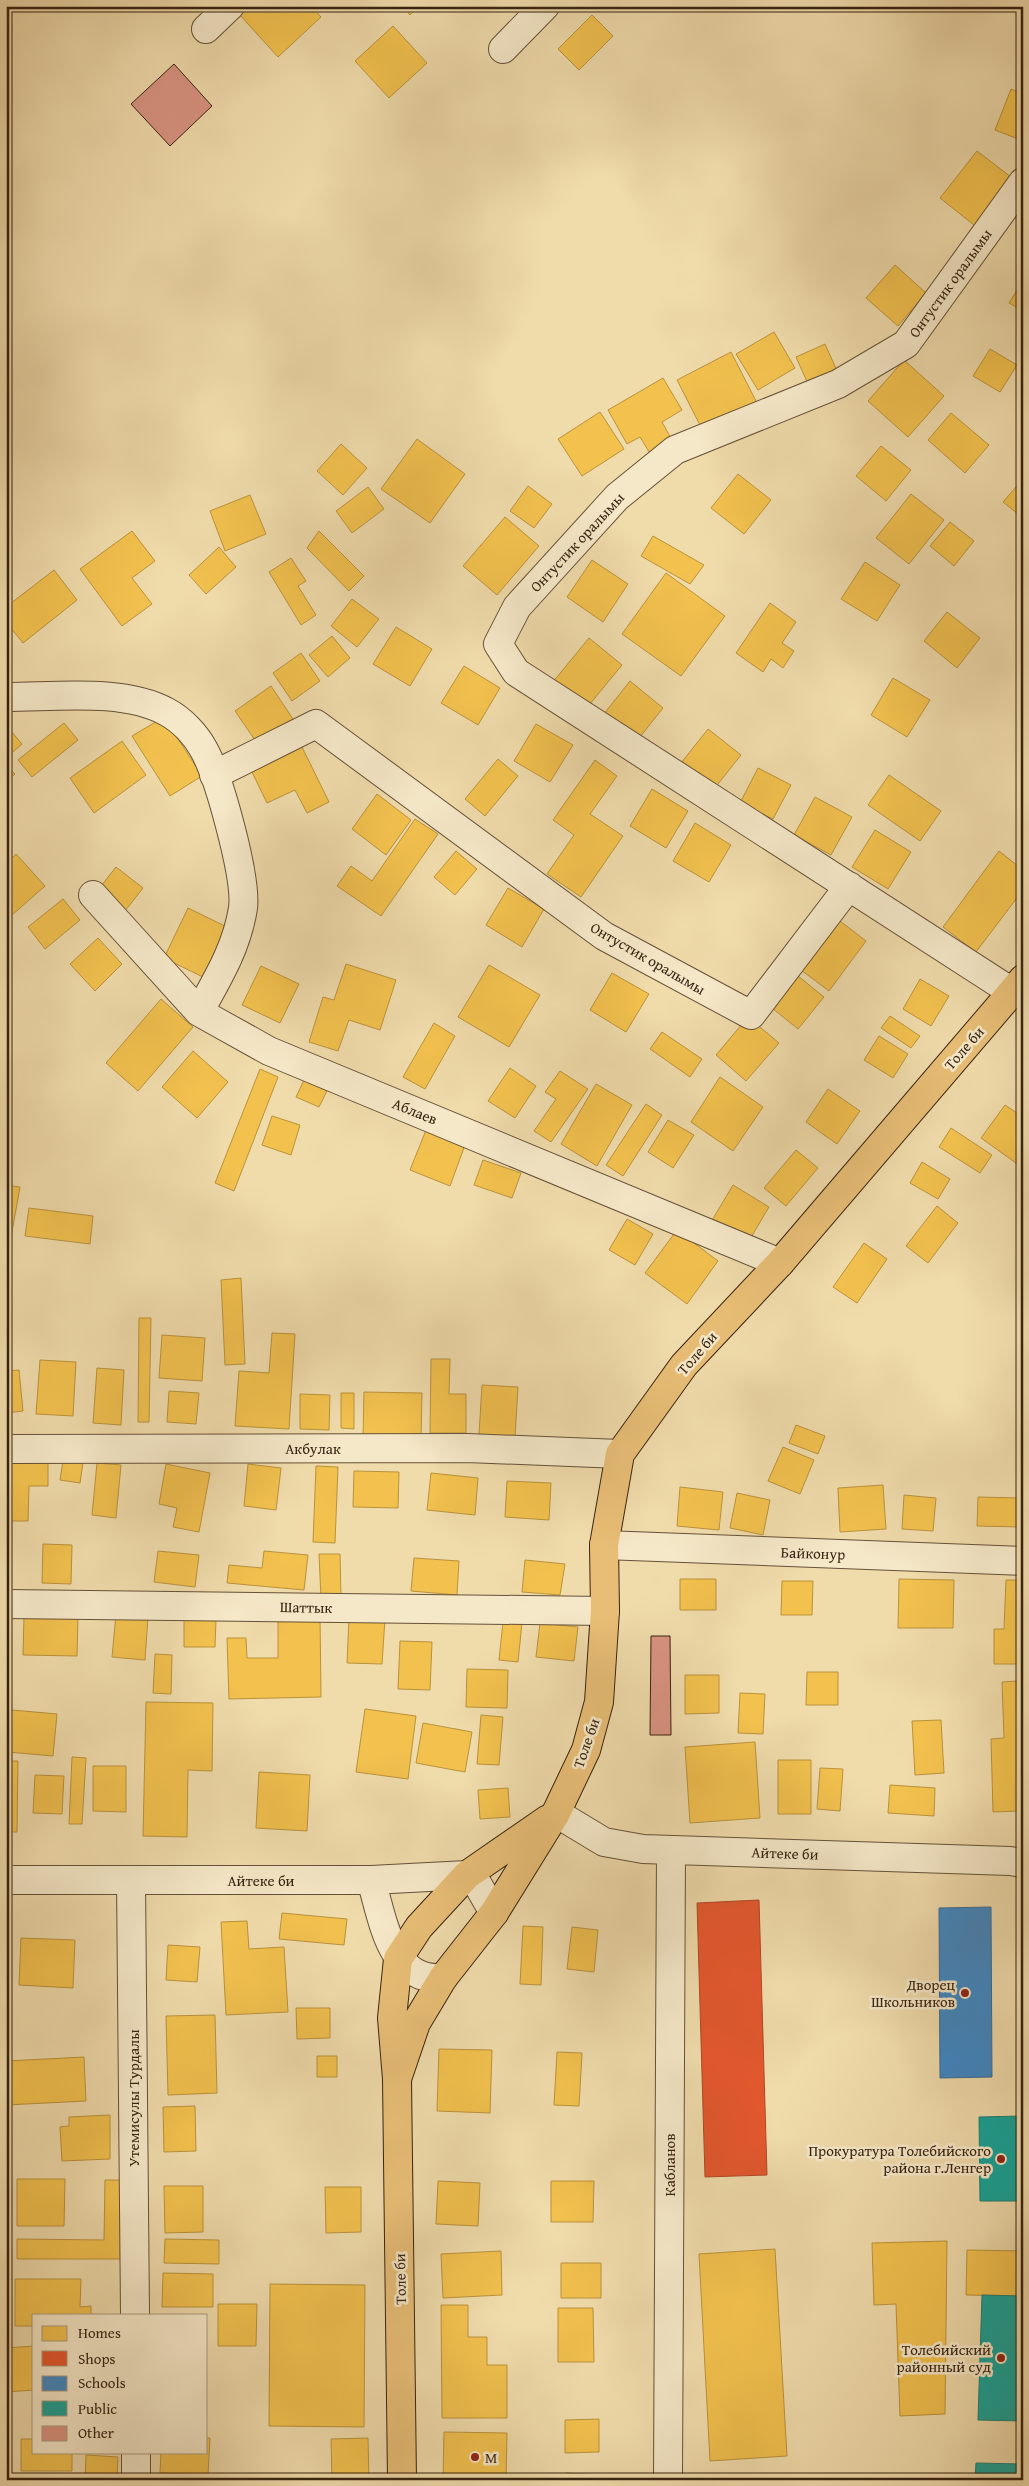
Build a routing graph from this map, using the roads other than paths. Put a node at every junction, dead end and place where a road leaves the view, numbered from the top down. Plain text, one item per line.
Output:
1 (230, 6) edge
2 (546, 6) edge
3 (206, 29) dead end
4 (503, 49) dead end
5 (1023, 182) edge
6 (6, 697) edge
7 (214, 775) junction
8 (850, 886) junction
9 (93, 895) dead end
10 (1017, 985) edge
11 (199, 1012) junction
12 (780, 1262) junction
13 (6, 1449) edge
14 (620, 1454) junction
15 (604, 1544) junction
16 (1023, 1561) edge
17 (6, 1604) edge
18 (605, 1611) junction
19 (556, 1813) junction
20 (671, 1850) junction
21 (1023, 1863) edge
22 (467, 1875) junction
23 (6, 1880) edge
24 (371, 1880) junction
25 (131, 1881) junction
26 (494, 1913) junction
27 (398, 1959) junction
28 (442, 1978) junction
29 (397, 2079) junction
30 (135, 2314) edge
31 (136, 2454) edge
32 (136, 2480) edge
33 (402, 2480) edge
34 (668, 2480) edge

1 - 3 street
2 - 4 street
5 - 8 street, Онтустик оралымы
6 - 7 street
7 - 8 street, Онтустик оралымы
7 - 11 street
8 - 10 street, Онтустик оралымы
9 - 11 street, Аблаев
10 - 12 main road, Толе би
11 - 12 street, Аблаев
12 - 14 main road, Толе би
13 - 14 street, Акбулак
14 - 15 main road, Толе би
15 - 16 street, Байконур
15 - 18 main road, Толе би
17 - 18 street, Шаттык
18 - 19 main road, Толе би
19 - 20 street, Айтеке би
19 - 22 main road, Толе би
19 - 26 main road, Толе би
20 - 21 street, Айтеке би
20 - 34 street, Кабланов
22 - 24 street, Айтеке би
22 - 26 street
22 - 27 main road, Толе би
23 - 25 street, Айтеке би
24 - 25 street, Айтеке би
24 - 27 street
25 - 30 street, Утемисулы Турдалы
26 - 28 main road, Толе би
27 - 28 street
27 - 29 main road, Толе би
28 - 29 main road, Толе би
29 - 33 main road, Толе би
31 - 32 street

